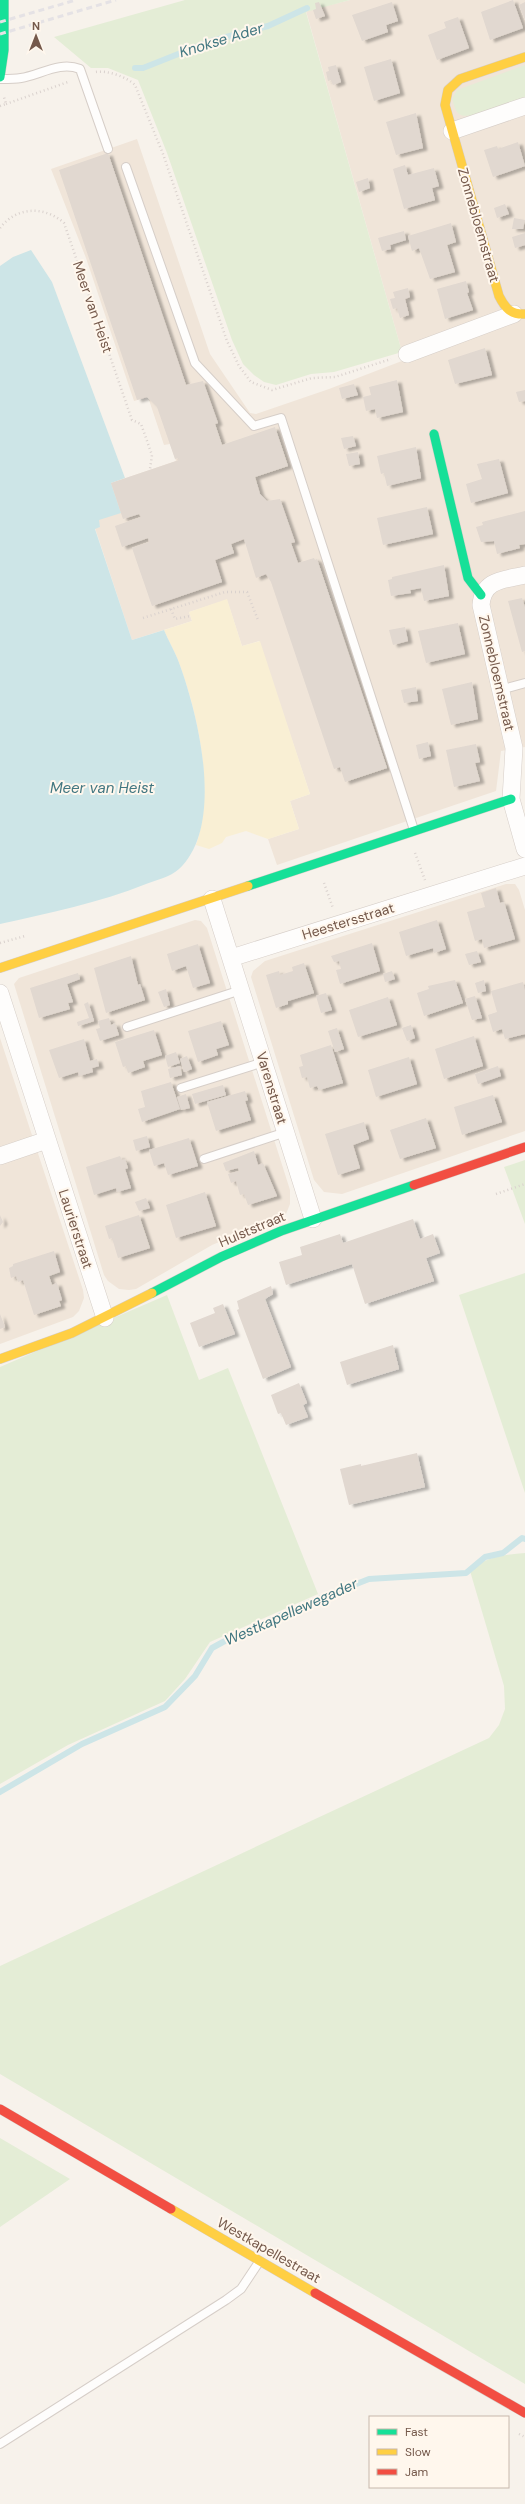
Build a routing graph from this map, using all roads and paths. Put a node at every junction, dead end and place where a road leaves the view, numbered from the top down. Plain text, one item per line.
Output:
1 (4, 0) edge
2 (525, 58) edge
3 (83, 76) junction
4 (0, 78) edge
5 (6, 104) dead end
6 (525, 106) edge
7 (452, 131) junction
8 (108, 149) dead end
9 (126, 167) dead end
10 (0, 228) edge
11 (520, 314) edge
12 (406, 354) joint
13 (434, 434) dead end
14 (150, 469) dead end
15 (525, 574) edge
16 (481, 595) junction
17 (171, 609) junction
18 (190, 616) dead end
19 (144, 618) dead end
20 (258, 620) dead end
21 (525, 683) edge
22 (500, 690) junction
23 (511, 799) junction
24 (411, 832) junction
25 (525, 849) edge
26 (317, 864) junction
27 (525, 866) edge
28 (431, 896) junction
29 (212, 899) junction
30 (339, 924) junction
31 (231, 958) junction
32 (0, 968) edge
33 (241, 990) junction
34 (0, 993) edge
35 (127, 1027) dead end
36 (264, 1062) junction
37 (181, 1088) dead end
38 (286, 1132) junction
39 (47, 1140) junction
40 (525, 1147) edge
41 (0, 1156) edge
42 (204, 1159) dead end
43 (525, 1184) edge
44 (496, 1194) dead end
45 (313, 1219) junction
46 (105, 1318) junction
47 (0, 1359) edge
48 (0, 2109) edge
49 (260, 2261) junction
50 (525, 2413) edge
51 (0, 2444) edge

1 - 4 street
2 - 7 street, Zonnebloemstraat
3 - 4 lane
3 - 5 path
3 - 8 lane
3 - 12 path
6 - 7 street
7 - 11 street, Zonnebloemstraat
9 - 24 lane
10 - 14 path, Meer van Heist
11 - 12 street, Zonnebloemstraat
13 - 16 street, Zonnebloemstraat
15 - 16 street, Zonnebloemstraat
16 - 22 street, Zonnebloemstraat
17 - 18 path
17 - 19 path
17 - 20 path
21 - 22 lane
22 - 23 street, Zonnebloemstraat
23 - 24 street
23 - 25 street
24 - 26 street
24 - 28 path
26 - 29 street
26 - 30 path
27 - 28 street, Heestersstraat
28 - 30 street, Heestersstraat
29 - 31 street
29 - 32 street
30 - 31 street, Heestersstraat
31 - 33 street, Varenstraat
33 - 35 lane
33 - 36 street, Varenstraat
34 - 39 street, Laurierstraat
36 - 37 lane
36 - 38 street, Varenstraat
38 - 42 lane
38 - 45 street, Varenstraat
39 - 41 street
39 - 46 street, Laurierstraat
40 - 45 street, Hulststraat
43 - 44 path
45 - 46 street, Hulststraat
46 - 47 street, Hulststraat
48 - 49 street, Westkapellestraat
49 - 50 street, Westkapellestraat
49 - 51 lane

